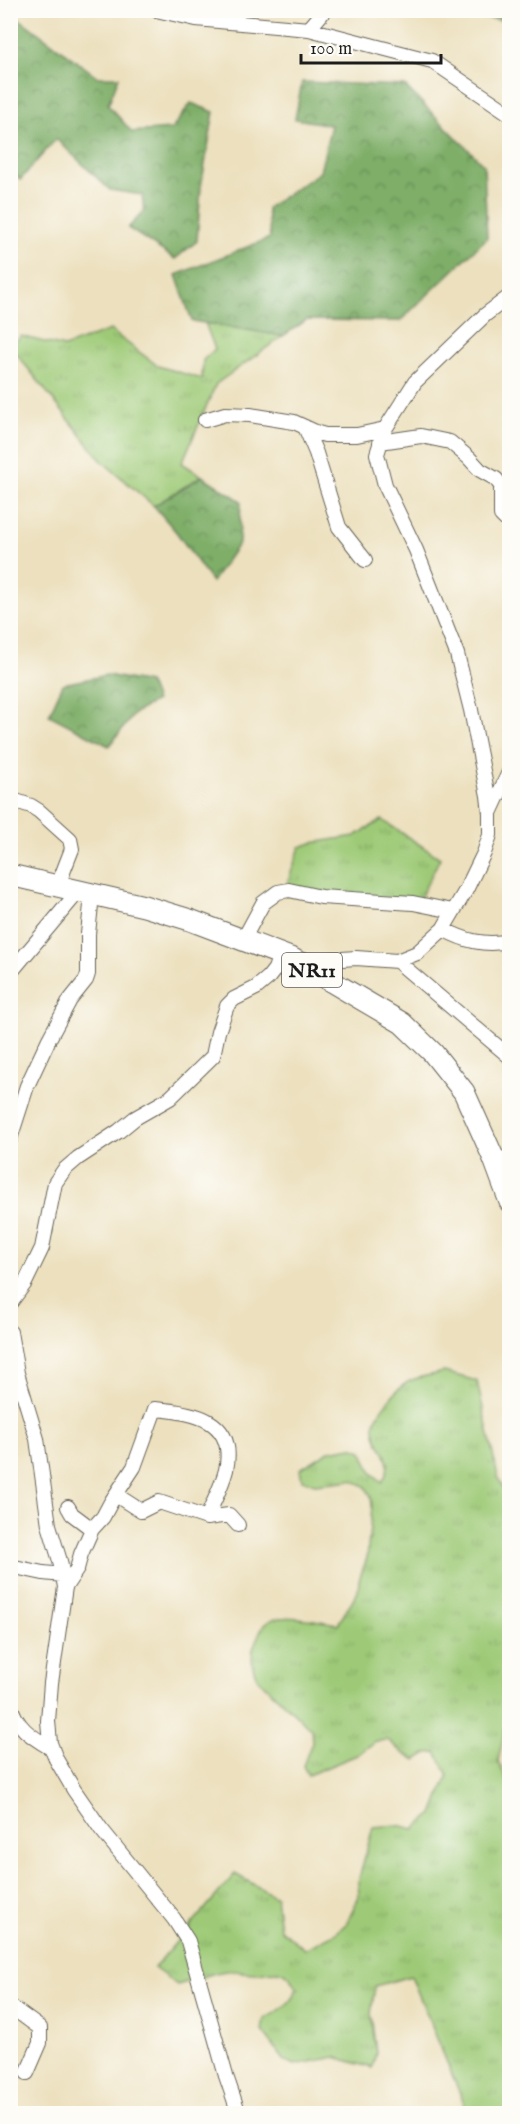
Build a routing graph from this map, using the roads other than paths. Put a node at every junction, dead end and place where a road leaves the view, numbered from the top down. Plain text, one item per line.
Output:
1 (156, 10) edge
2 (326, 10) edge
3 (309, 29) junction
4 (510, 114) edge
5 (510, 296) edge
6 (205, 420) dead end
7 (305, 427) junction
8 (382, 436) junction
9 (510, 520) edge
10 (365, 560) dead end
11 (510, 770) edge
12 (10, 799) edge
13 (490, 813) junction
14 (10, 875) edge
15 (58, 885) junction
16 (85, 893) junction
17 (453, 911) junction
18 (443, 929) junction
19 (243, 940) junction
20 (510, 941) edge
21 (286, 957) junction
22 (397, 961) junction
23 (10, 973) edge
24 (509, 1055) edge
25 (10, 1139) edge
26 (502, 1159) edge
27 (510, 1202) edge
28 (10, 1303) edge
29 (10, 1332) edge
30 (116, 1495) junction
31 (68, 1507) dead end
32 (207, 1518) junction
33 (238, 1525) dead end
34 (92, 1529) junction
35 (10, 1566) edge
36 (64, 1581) junction
37 (10, 1704) edge
38 (52, 1749) junction
39 (10, 2006) edge
40 (27, 2073) dead end
41 (239, 2114) edge

1 - 3 street
2 - 3 street
3 - 4 street
5 - 8 street
6 - 7 street
7 - 8 street
7 - 10 street
8 - 9 street
8 - 13 street
11 - 13 street
12 - 15 street
13 - 17 street
14 - 15 highway, NR11
15 - 16 highway, NR11
16 - 19 highway, NR11
16 - 23 street
16 - 25 street
17 - 18 street
17 - 19 street
18 - 20 street
18 - 22 street
19 - 21 highway, NR11
21 - 22 street
21 - 26 highway, NR11
21 - 28 street
22 - 24 street
26 - 27 highway, NR11
29 - 36 street
30 - 32 street
30 - 32 street
30 - 34 street
31 - 34 street
32 - 33 street
34 - 36 street
35 - 36 street
36 - 38 street
37 - 38 street
38 - 41 street
39 - 40 street

